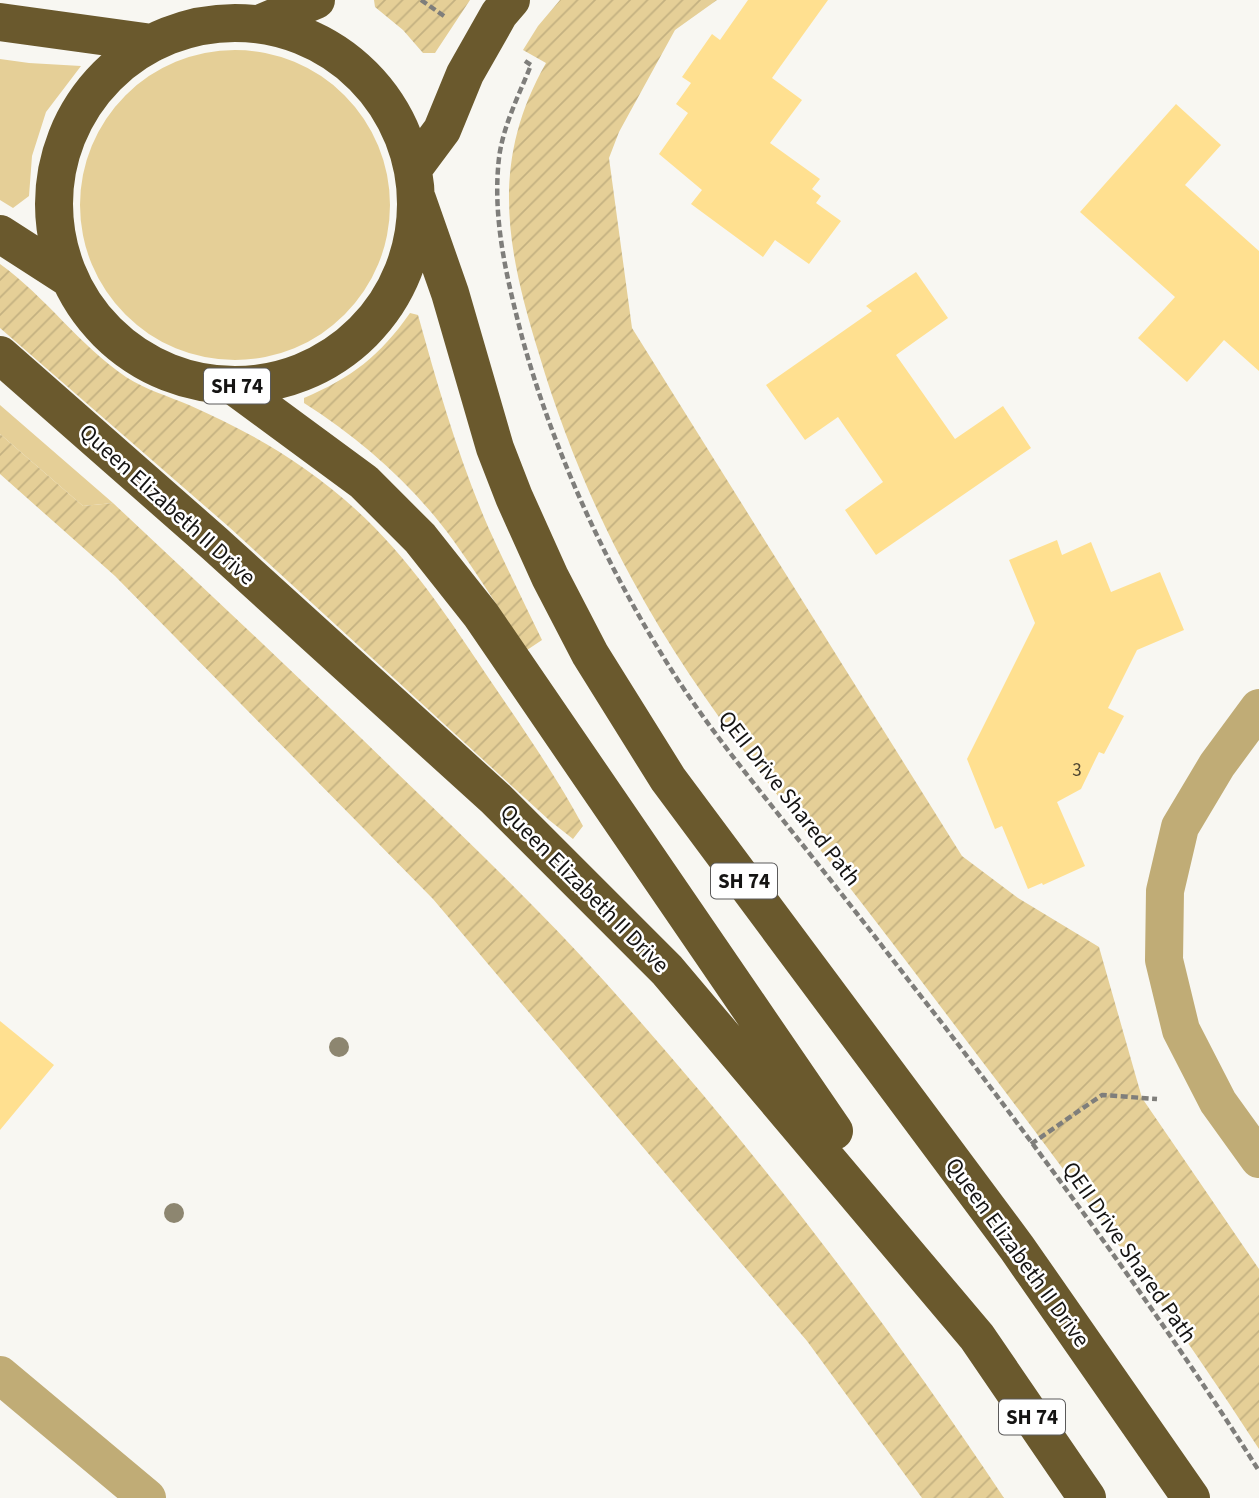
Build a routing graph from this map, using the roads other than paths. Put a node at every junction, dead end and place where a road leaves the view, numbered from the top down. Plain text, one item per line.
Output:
1 (316, 0) edge
2 (510, 0) edge
3 (0, 22) edge
4 (259, 24) junction
5 (152, 43) junction
6 (415, 184) junction
7 (0, 234) edge
8 (70, 279) junction
9 (0, 355) edge
10 (235, 387) junction
11 (1259, 708) edge
12 (1259, 1159) edge
13 (977, 1337) junction
14 (0, 1375) edge
15 (147, 1498) edge
16 (1087, 1498) edge
17 (1191, 1498) edge

1 - 4 highway
2 - 6 highway
3 - 5 highway
4 - 5 highway, SH 74
4 - 6 highway, SH 74
5 - 8 highway, SH 74
6 - 10 highway, SH 74
6 - 17 highway, Queen Elizabeth II Drive / SH 74
7 - 8 highway, SH 74
8 - 10 highway, SH 74
9 - 13 highway, Queen Elizabeth II Drive / SH 74
10 - 13 highway, SH 74
11 - 12 street
13 - 16 highway, Queen Elizabeth II Drive / SH 74
14 - 15 street

